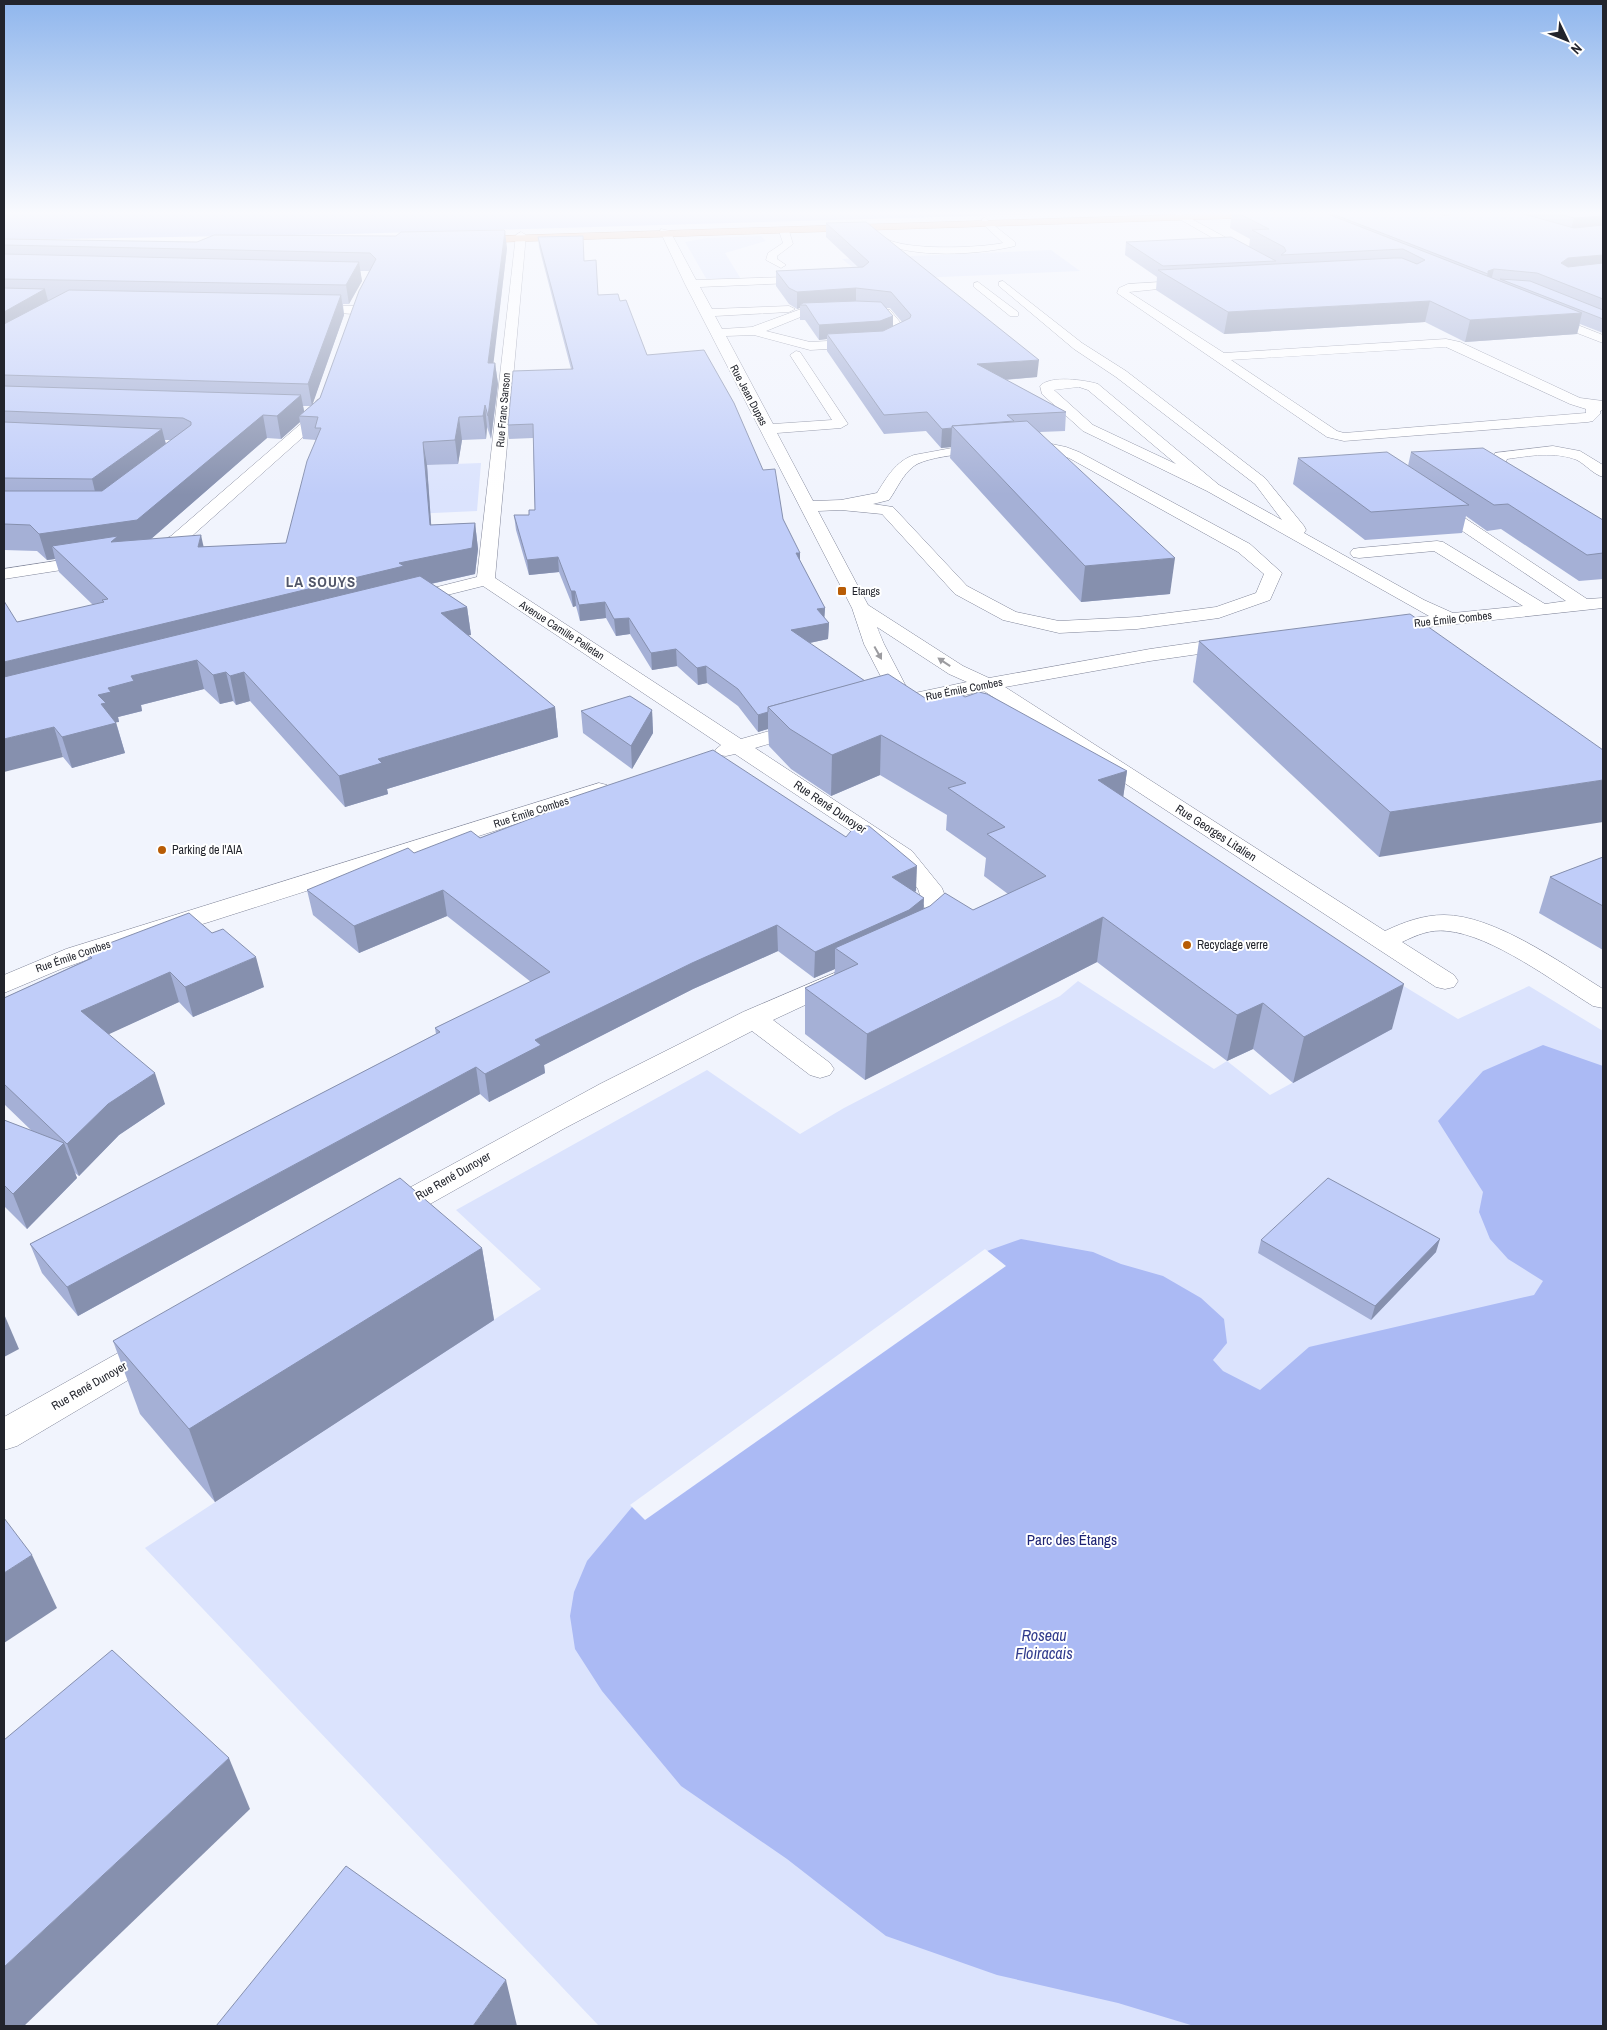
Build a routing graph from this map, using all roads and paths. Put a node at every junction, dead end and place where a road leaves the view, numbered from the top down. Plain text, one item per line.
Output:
1 (512, 306) edge
2 (704, 306) edge
3 (876, 306) edge
4 (1004, 306) edge
5 (1029, 306) edge
6 (1142, 306) edge
7 (296, 308) edge
8 (1533, 311) edge
9 (708, 313) junction
10 (1025, 323) dead end
11 (348, 328) edge
12 (754, 331) junction
13 (717, 333) junction
14 (1603, 339) edge
15 (1103, 345) dead end
16 (1064, 351) dead end
17 (796, 355) dead end
18 (1221, 358) junction
19 (1122, 374) junction
20 (329, 384) edge
21 (1603, 406) edge
22 (299, 411) edge
23 (319, 412) junction
24 (768, 429) junction
25 (1344, 437) junction
26 (1357, 452) edge
27 (1603, 472) edge
28 (1213, 488) junction
29 (1538, 491) edge
30 (1420, 495) edge
31 (841, 504) junction
32 (808, 506) junction
33 (1307, 541) junction
34 (1358, 552) dead end
35 (131, 554) edge
36 (111, 557) edge
37 (4, 574) edge
38 (486, 580) junction
39 (390, 604) edge
40 (1593, 604) edge
41 (861, 608) junction
42 (1543, 610) junction
43 (1450, 619) junction
44 (1359, 628) edge
45 (1252, 641) edge
46 (987, 684) junction
47 (903, 700) junction
48 (868, 710) edge
49 (822, 723) edge
50 (738, 746) junction
51 (704, 757) edge
52 (615, 785) edge
53 (1383, 941) junction
54 (909, 947) edge
55 (866, 967) edge
56 (1446, 981) dead end
57 (4, 985) edge
58 (1603, 1000) edge
59 (753, 1018) junction
60 (820, 1069) dead end
61 (365, 1226) edge
62 (177, 1335) edge
63 (4, 1436) edge

1 - 38 street, Rue Franc Sanson
2 - 9 street, Rue Jean Dupas
3 - 9 street
4 - 10 street
5 - 19 street
6 - 18 street
7 - 11 street
8 - 14 street
9 - 13 street, Rue Jean Dupas
12 - 12 street
12 - 13 street
13 - 24 street, Rue Jean Dupas
15 - 19 street
16 - 19 street
17 - 24 street
18 - 21 street
18 - 25 street
19 - 33 street
20 - 23 street
21 - 25 street
22 - 23 street
23 - 35 street
24 - 32 street, Rue Jean Dupas
25 - 26 street
27 - 29 street
28 - 28 street
28 - 33 street
30 - 40 street
31 - 31 street
31 - 32 street
32 - 41 street, Rue Jean Dupas
33 - 43 street
34 - 42 street
36 - 37 street
38 - 39 street
38 - 50 street, Avenue Camille Pelletan
40 - 42 street, Rue Émile Combes
46 -> 41 street, Rue Georges Litalien
41 -> 47 street, Rue Jean Dupas
42 - 43 street, Rue Émile Combes
43 - 44 street, Rue Émile Combes
45 - 46 street, Rue Émile Combes
46 - 47 street, Rue Émile Combes
46 - 53 street, Rue Georges Litalien
47 - 48 street, Rue Émile Combes
49 - 50 street
50 - 51 street
50 - 54 street, Rue René Dunoyer
52 - 57 street, Rue Émile Combes
53 - 56 street, Rue Georges Litalien
53 - 58 street
55 - 59 street, Rue René Dunoyer
59 - 60 street
59 - 61 street, Rue René Dunoyer
62 - 63 street, Rue René Dunoyer

